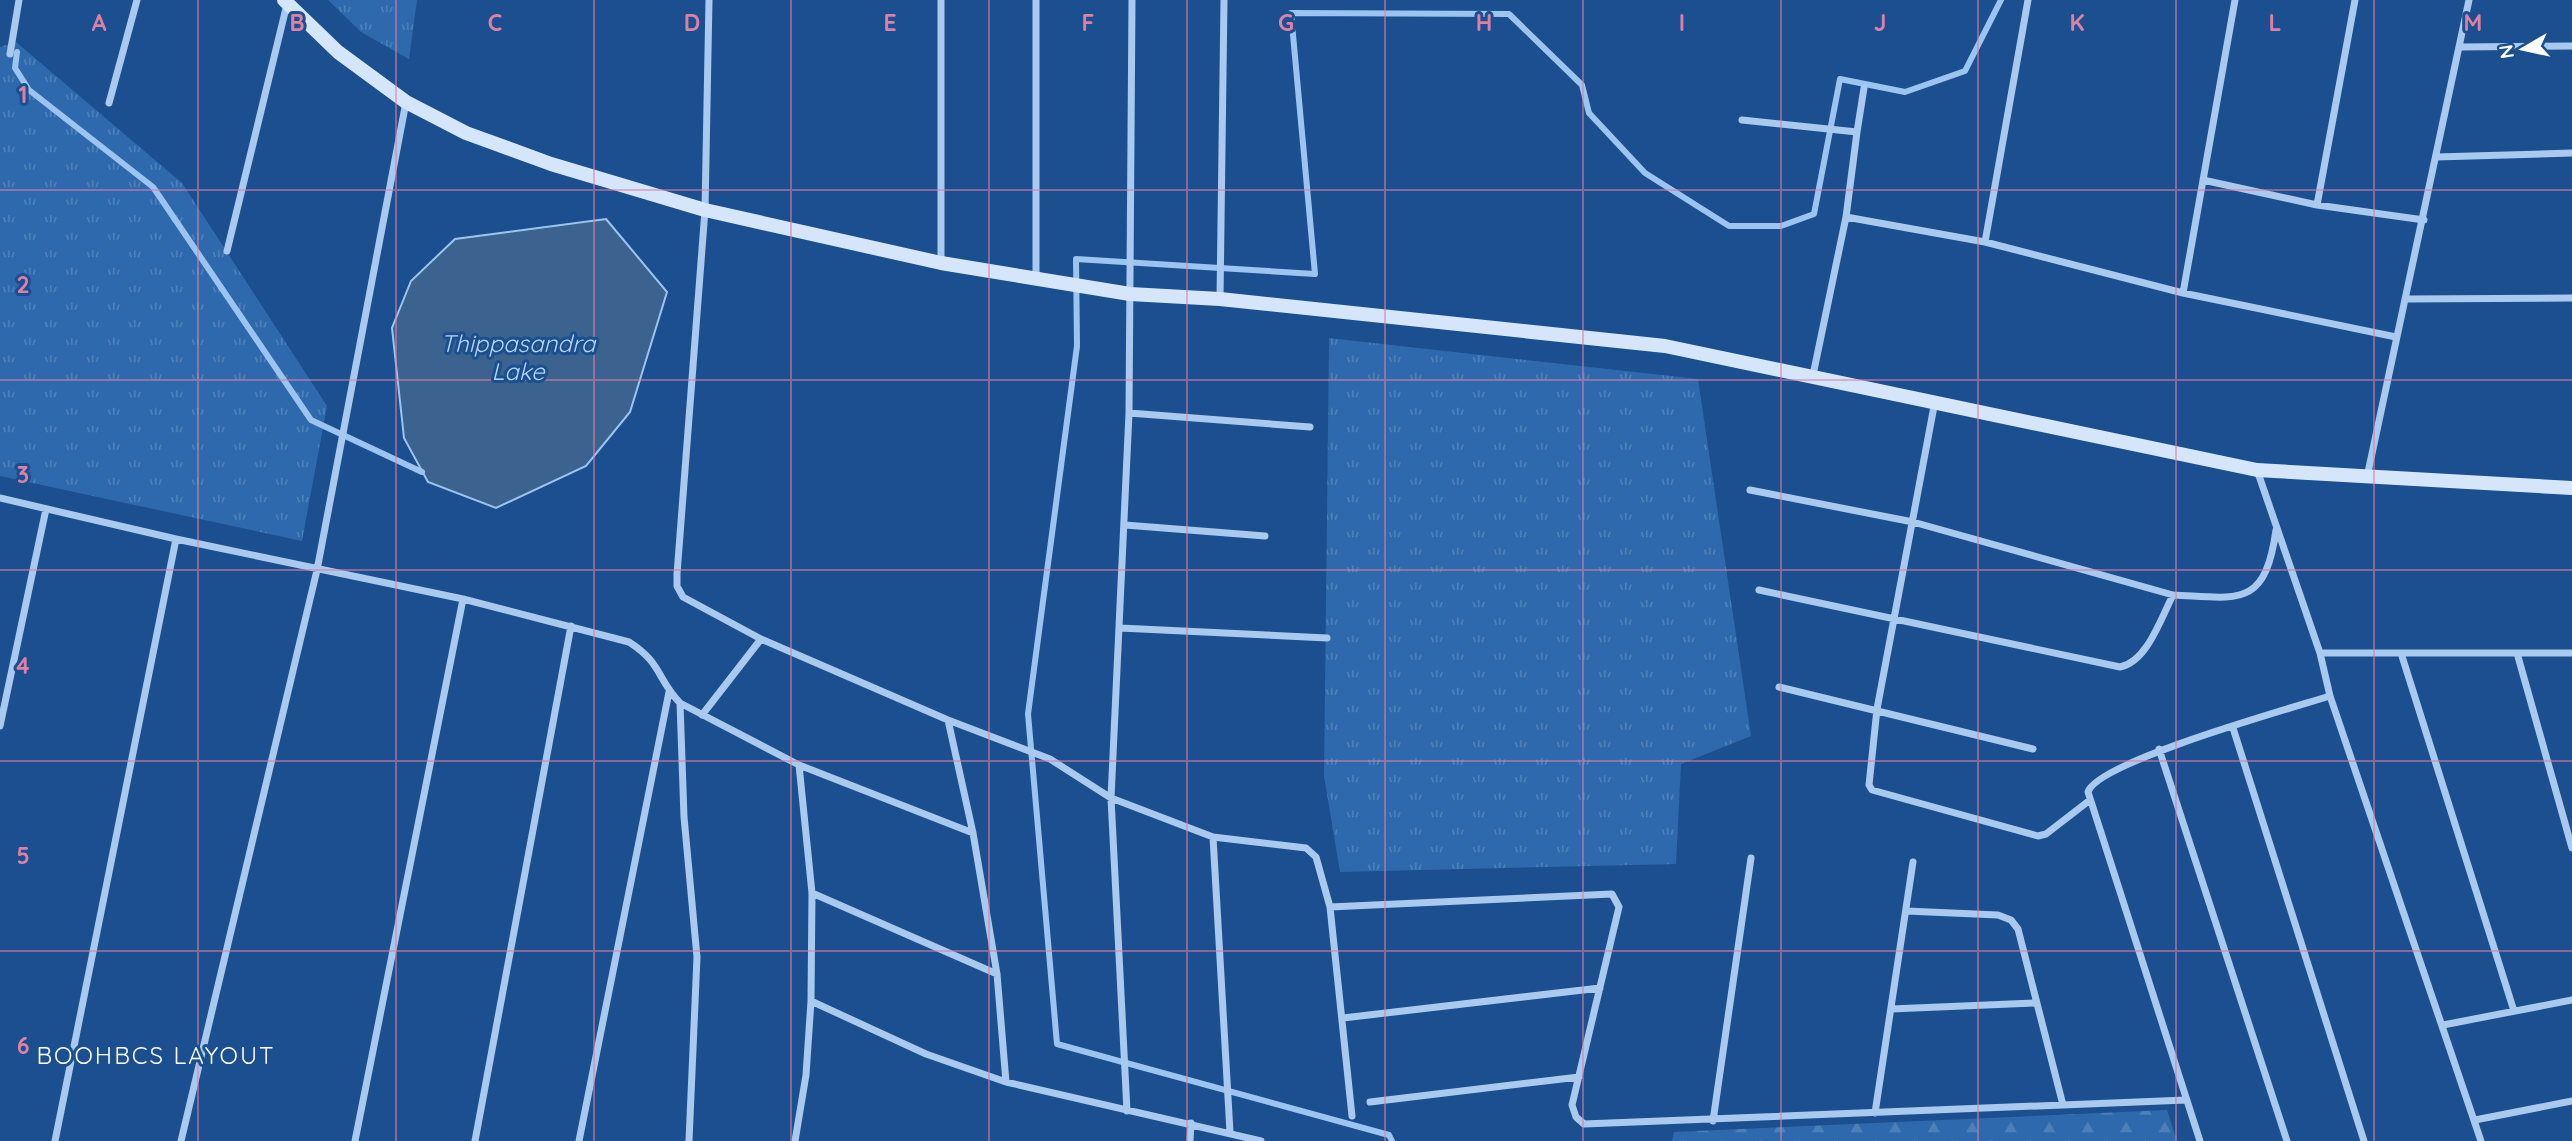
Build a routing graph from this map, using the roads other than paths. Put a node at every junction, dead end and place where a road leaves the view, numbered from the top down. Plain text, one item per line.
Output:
1 (19, 0) edge
2 (137, 0) edge
3 (709, 0) edge
4 (940, 0) edge
5 (1036, 0) edge
6 (1132, 0) edge
7 (1224, 0) edge
8 (2028, 0) edge
9 (2235, 0) edge
10 (2355, 0) edge
11 (2469, 0) edge
12 (286, 2) edge
13 (2572, 46) edge
14 (2459, 47) junction
15 (10, 54) dead end
16 (1864, 88) dead end
17 (406, 102) junction
18 (109, 103) dead end
19 (1742, 120) dead end
20 (1857, 132) junction
21 (2572, 153) edge
22 (2436, 157) junction
23 (2203, 180) junction
24 (2317, 205) junction
25 (705, 210) junction
26 (1846, 217) junction
27 (2424, 220) junction
28 (1985, 242) junction
29 (227, 251) dead end
30 (941, 263) junction
31 (1036, 281) junction
32 (2183, 293) junction
33 (1130, 294) junction
34 (2572, 298) edge
35 (1220, 299) junction
36 (2404, 299) junction
37 (2396, 337) junction
38 (1813, 375) junction
39 (1936, 401) junction
40 (1129, 413) junction
41 (1310, 428) dead end
42 (2257, 470) junction
43 (2367, 477) junction
44 (2572, 488) edge
45 (1750, 490) dead end
46 (0, 498) edge
47 (46, 509) junction
48 (1913, 522) junction
49 (1125, 525) junction
50 (2276, 530) junction
51 (1265, 536) dead end
52 (176, 540) junction
53 (317, 570) junction
54 (1759, 590) dead end
55 (2173, 595) junction
56 (463, 599) junction
57 (1896, 618) junction
58 (571, 625) junction
59 (1120, 628) junction
60 (1327, 638) dead end
61 (761, 639) junction
62 (2320, 653) junction
63 (2401, 653) junction
64 (2517, 653) junction
65 (2572, 653) edge
66 (1779, 687) dead end
67 (669, 692) junction
68 (2330, 696) junction
69 (680, 703) junction
70 (1877, 709) junction
71 (702, 715) junction
72 (948, 720) junction
73 (0, 726) edge
74 (2233, 728) junction
75 (2033, 749) dead end
76 (2159, 749) junction
77 (799, 765) junction
78 (1111, 798) junction
79 (2090, 800) junction
80 (973, 834) junction
81 (1213, 837) junction
82 (2572, 848) edge
83 (1751, 858) dead end
84 (1913, 862) dead end
85 (812, 893) junction
86 (1330, 907) junction
87 (1906, 911) junction
88 (997, 974) junction
89 (1600, 988) junction
90 (2572, 1000) edge
91 (811, 1001) junction
92 (2036, 1003) junction
93 (1891, 1009) junction
94 (2514, 1011) junction
95 (1342, 1018) junction
96 (2443, 1025) junction
97 (1579, 1077) junction
98 (1006, 1082) junction
99 (2186, 1100) junction
100 (2572, 1101) edge
101 (1370, 1102) dead end
102 (2063, 1105) junction
103 (1128, 1111) junction
104 (1875, 1113) junction
105 (1352, 1116) dead end
106 (2475, 1120) junction
107 (1713, 1121) junction
108 (1191, 1123) junction
109 (1230, 1132) junction
110 (55, 1141) edge
111 (181, 1141) edge
112 (355, 1141) edge
113 (475, 1141) edge
114 (579, 1141) edge
115 (689, 1141) edge
116 (795, 1141) edge
117 (1190, 1141) edge
118 (1261, 1141) edge
119 (2200, 1141) edge
120 (2287, 1141) edge
121 (2364, 1141) edge
122 (2481, 1141) edge

1 - 15 street
2 - 18 street
3 - 25 street
4 - 30 street
5 - 31 street
6 - 33 street
7 - 35 street
8 - 28 street
9 - 23 street
10 - 24 street
11 - 14 street
12 - 17 main road
12 - 29 street
13 - 14 street
14 - 22 street
16 - 20 street
17 - 25 main road
17 - 53 street
19 - 20 street
20 - 26 street
21 - 22 street
22 - 27 street
23 - 24 street
23 - 32 street
24 - 27 street
25 - 30 main road
25 - 61 street
26 - 28 street
26 - 38 street
27 - 36 street
28 - 32 street
30 - 31 main road
31 - 33 main road
32 - 37 street
33 - 35 main road
33 - 40 street
34 - 36 street
35 - 38 main road
36 - 37 street
37 - 43 street
38 - 39 main road
39 - 42 main road
39 - 48 street
40 - 41 street
40 - 49 street
42 - 43 main road
42 - 50 street
43 - 44 main road
45 - 48 street
46 - 47 street
47 - 52 street
47 - 73 street
48 - 55 street
48 - 57 street
49 - 51 street
49 - 59 street
50 - 55 street
50 - 62 street
52 - 53 street
52 - 110 street
53 - 56 street
53 - 111 street
54 - 57 street
55 - 57 street
56 - 58 street
56 - 112 street
57 - 70 street
58 - 67 street
58 - 113 street
59 - 60 street
59 - 78 street
61 - 71 street
61 - 72 street
62 - 63 street
62 - 68 street
63 - 64 street
63 - 94 street
64 - 65 street
64 - 82 street
66 - 70 street
67 - 69 street
67 - 114 street
68 - 74 street
68 - 96 street
69 - 71 street
69 - 115 street
70 - 75 street
70 - 79 street
71 - 77 street
72 - 78 street
72 - 80 street
74 - 76 street
74 - 121 street
76 - 79 street
76 - 120 street
77 - 80 street
77 - 85 street
78 - 81 street
78 - 103 street
79 - 99 street
80 - 88 street
81 - 86 street
81 - 109 street
83 - 107 street
84 - 87 street
85 - 88 street
85 - 91 street
86 - 89 street
86 - 95 street
87 - 92 street
87 - 93 street
88 - 98 street
89 - 95 street
89 - 97 street
90 - 94 street
91 - 98 street
91 - 116 street
92 - 93 street
92 - 102 street
93 - 104 street
94 - 96 street
95 - 105 street
96 - 106 street
97 - 101 street
97 - 107 street
98 - 103 street
99 - 102 street
99 - 119 street
100 - 106 street
102 - 104 street
103 - 108 street
104 - 107 street
106 - 122 street
108 - 109 street
108 - 117 street
109 - 118 street

